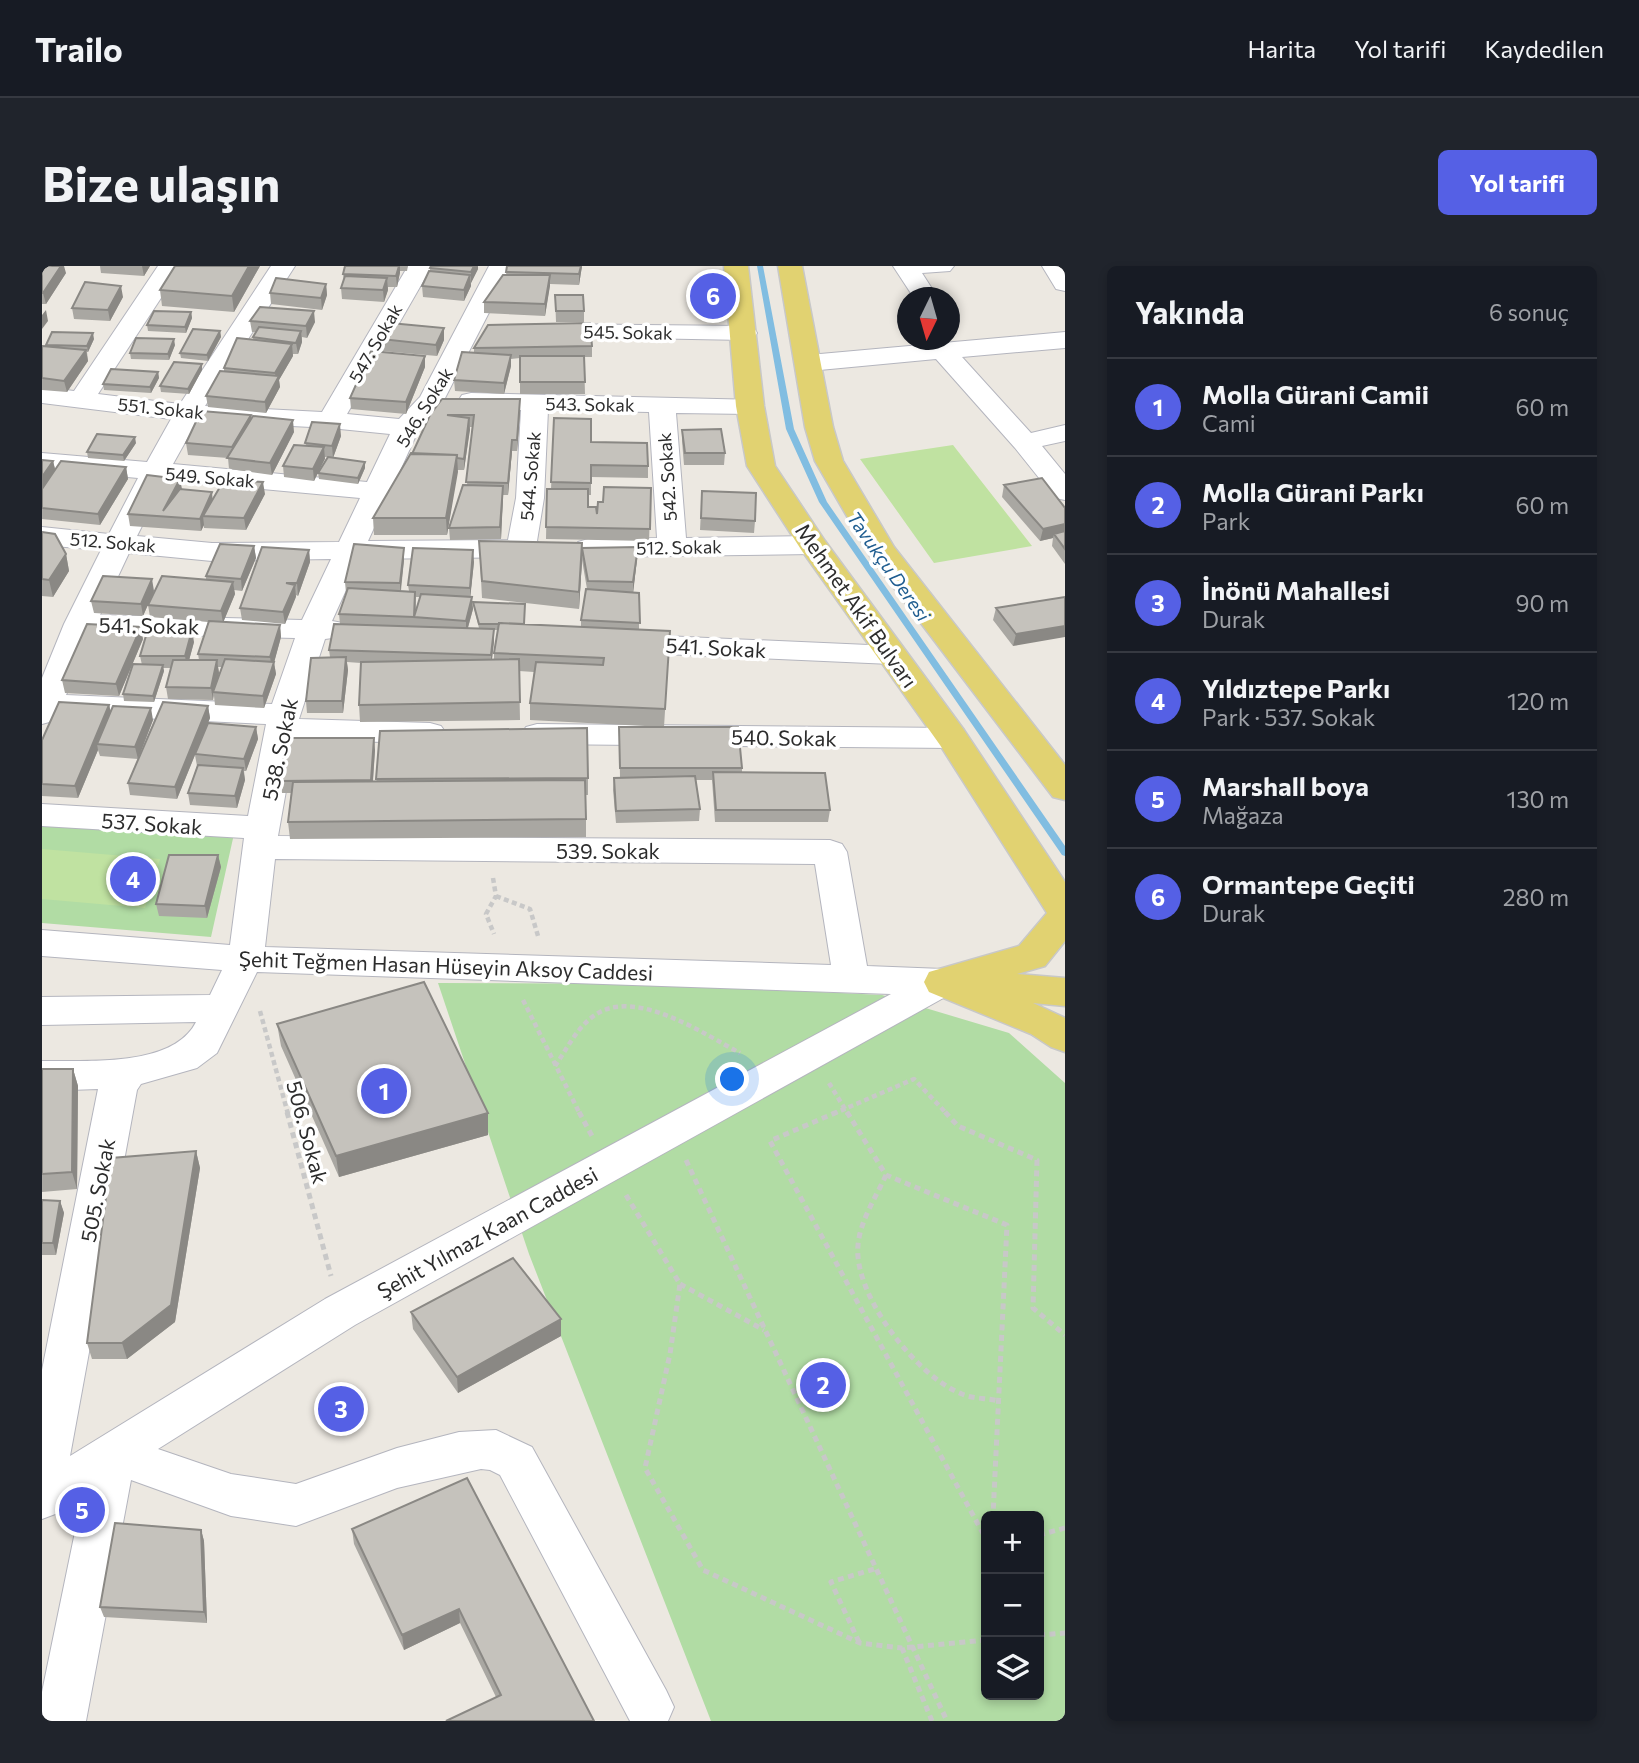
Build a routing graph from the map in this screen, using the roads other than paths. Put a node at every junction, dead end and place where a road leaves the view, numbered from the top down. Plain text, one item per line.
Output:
1 (170, 266) edge
2 (283, 266) edge
3 (420, 266) edge
4 (501, 266) edge
5 (736, 266) edge
6 (790, 266) edge
7 (905, 266) edge
8 (942, 266) edge
9 (1054, 266) edge
10 (1065, 284) edge
11 (919, 287) edge
12 (470, 330) junction
13 (745, 333) junction
14 (1065, 340) edge
15 (960, 342) edge
16 (898, 350) edge
17 (958, 350) edge
18 (810, 363) junction
19 (42, 395) edge
20 (82, 399) junction
21 (431, 400) junction
22 (535, 402) junction
23 (662, 406) junction
24 (750, 406) junction
25 (188, 413) junction
26 (330, 421) junction
27 (407, 428) junction
28 (1065, 433) edge
29 (1025, 442) junction
30 (42, 461) edge
31 (156, 472) junction
32 (379, 491) junction
33 (1065, 492) edge
34 (42, 536) edge
35 (118, 542) junction
36 (813, 545) junction
37 (522, 548) junction
38 (672, 548) junction
39 (349, 549) junction
40 (79, 624) junction
41 (313, 629) junction
42 (368, 632) edge
43 (588, 641) edge
44 (891, 655) junction
45 (43, 708) edge
46 (282, 722) junction
47 (455, 733) edge
48 (510, 734) edge
49 (952, 738) junction
50 (1065, 789) edge
51 (42, 815) edge
52 (261, 838) junction
53 (1065, 914) edge
54 (42, 943) edge
55 (246, 959) junction
56 (851, 978) junction
57 (943, 982) junction
58 (1065, 992) edge
59 (222, 1008) junction
60 (42, 1011) edge
61 (1065, 1037) edge
62 (128, 1073) junction
63 (42, 1076) edge
64 (113, 1454) junction
65 (42, 1485) edge
66 (42, 1498) edge
67 (649, 1707) dead end
68 (61, 1721) edge

1 - 20 street
2 - 25 street
3 - 26 street, 547. Sokak
4 - 12 street, 546. Sokak
5 - 13 main road, Mehmet Akif Bulvarı
6 - 18 main road
7 - 8 street
7 - 11 street
9 - 10 street
12 - 13 street, 545. Sokak
12 - 21 street, 546. Sokak
13 - 24 main road, Mehmet Akif Bulvarı
14 - 15 street
16 - 18 street
17 - 29 street
18 - 50 main road
19 - 20 street, 551. Sokak
20 - 25 street, 551. Sokak
21 - 22 street, 543. Sokak
21 - 27 street, 546. Sokak
22 - 23 street, 543. Sokak
22 - 37 street, 544. Sokak
23 - 24 street, 543. Sokak
23 - 38 street, 542. Sokak
24 - 36 main road, Mehmet Akif Bulvarı
25 - 26 street, 551. Sokak
25 - 31 street
26 - 27 street, 551. Sokak
27 - 32 street, 546. Sokak
28 - 29 street
29 - 33 street
30 - 31 street, 549. Sokak
31 - 32 street, 549. Sokak
31 - 35 street
32 - 39 street, 546. Sokak
34 - 35 street, 512. Sokak
35 - 39 street, 512. Sokak
35 - 40 street
36 - 38 street, 512. Sokak
36 - 44 main road, Mehmet Akif Bulvarı
37 - 38 street, 512. Sokak
37 - 39 street, 512. Sokak
39 - 41 street, 538. Sokak
40 - 41 street, 541. Sokak
40 - 45 street
41 - 42 street, 541. Sokak
41 - 46 street, 538. Sokak
43 - 44 street, 541. Sokak
44 - 49 main road, Mehmet Akif Bulvarı
45 - 46 street
46 - 47 street
46 - 52 street, 538. Sokak
48 - 49 street, 540. Sokak
49 - 53 main road, Mehmet Akif Bulvarı
51 - 52 street, 537. Sokak
52 - 55 street, 538. Sokak
52 - 56 street, 539. Sokak
53 - 57 main road
54 - 55 street, Şehit Teğmen Hasan Hüseyin Aksoy Caddesi
55 - 56 street, Şehit Teğmen Hasan Hüseyin Aksoy Caddesi
55 - 59 street
56 - 57 street, Şehit Teğmen Hasan Hüseyin Aksoy Caddesi
57 - 58 main road
57 - 61 main road
57 - 64 street, Şehit Yılmaz Kaan Caddesi
59 - 60 street
59 - 62 street
62 - 63 street
62 - 65 street, 505. Sokak
64 - 66 street, Şehit Yılmaz Kaan Caddesi
64 - 67 street
64 - 68 street

